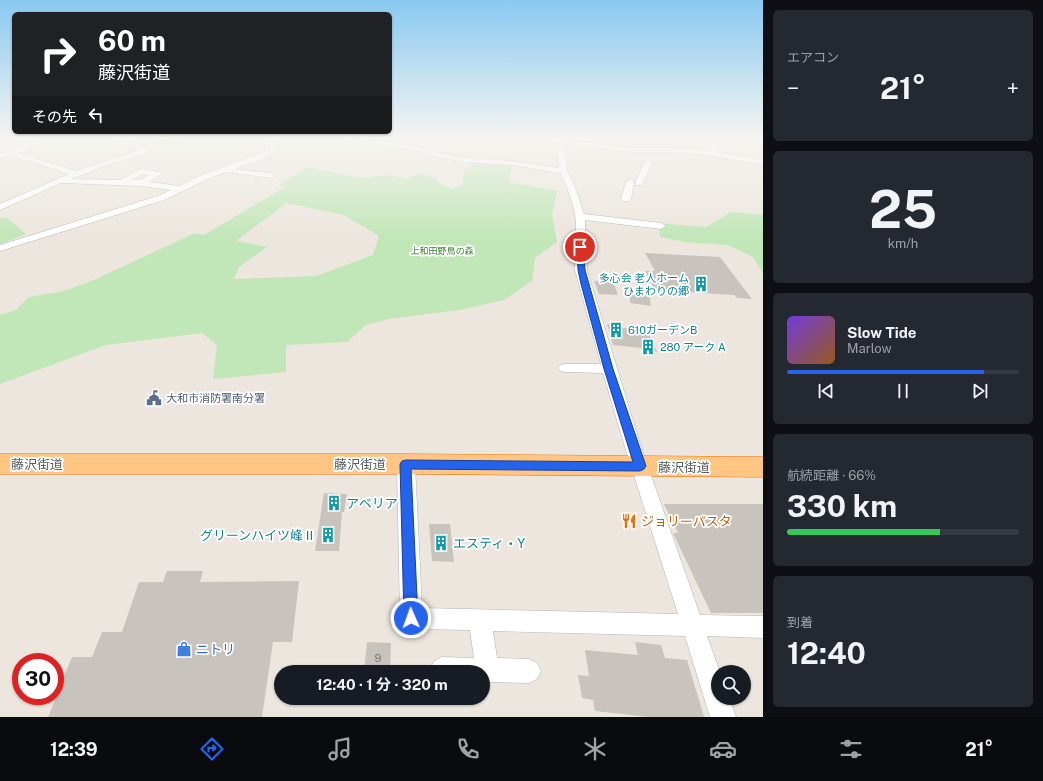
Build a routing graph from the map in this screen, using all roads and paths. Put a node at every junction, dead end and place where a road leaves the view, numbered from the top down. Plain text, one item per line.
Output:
1 (70, 171) edge
2 (79, 171) edge
3 (140, 171) edge
4 (143, 171) edge
5 (219, 171) edge
6 (234, 171) edge
7 (563, 171) edge
8 (642, 171) edge
9 (75, 173) junction
10 (270, 176) dead end
11 (57, 182) junction
12 (123, 182) junction
13 (142, 183) junction
14 (182, 188) junction
15 (626, 198) dead end
16 (0, 207) edge
17 (580, 216) junction
18 (660, 226) dead end
19 (0, 248) edge
20 (565, 368) dead end
21 (608, 369) junction
22 (0, 464) edge
23 (406, 464) junction
24 (640, 466) junction
25 (763, 467) edge
26 (480, 619) junction
27 (692, 625) junction
28 (763, 627) edge
29 (486, 665) edge
30 (490, 670) edge
31 (529, 671) dead end
32 (723, 717) edge

1 - 9 street
2 - 9 street
3 - 12 street
4 - 13 street
5 - 14 street
6 - 10 street
7 - 17 street
8 - 15 street
9 - 11 street
11 - 12 street
11 - 16 street
12 - 13 street
13 - 14 street
14 - 19 street
17 - 18 street
17 - 21 street
20 - 21 street
21 - 24 street
22 - 23 highway, 藤沢街道
23 - 24 highway, 藤沢街道
23 - 26 street
24 - 25 highway, 藤沢街道
24 - 27 street
26 - 27 street
26 - 29 street
27 - 28 street
27 - 32 street
30 - 31 street

